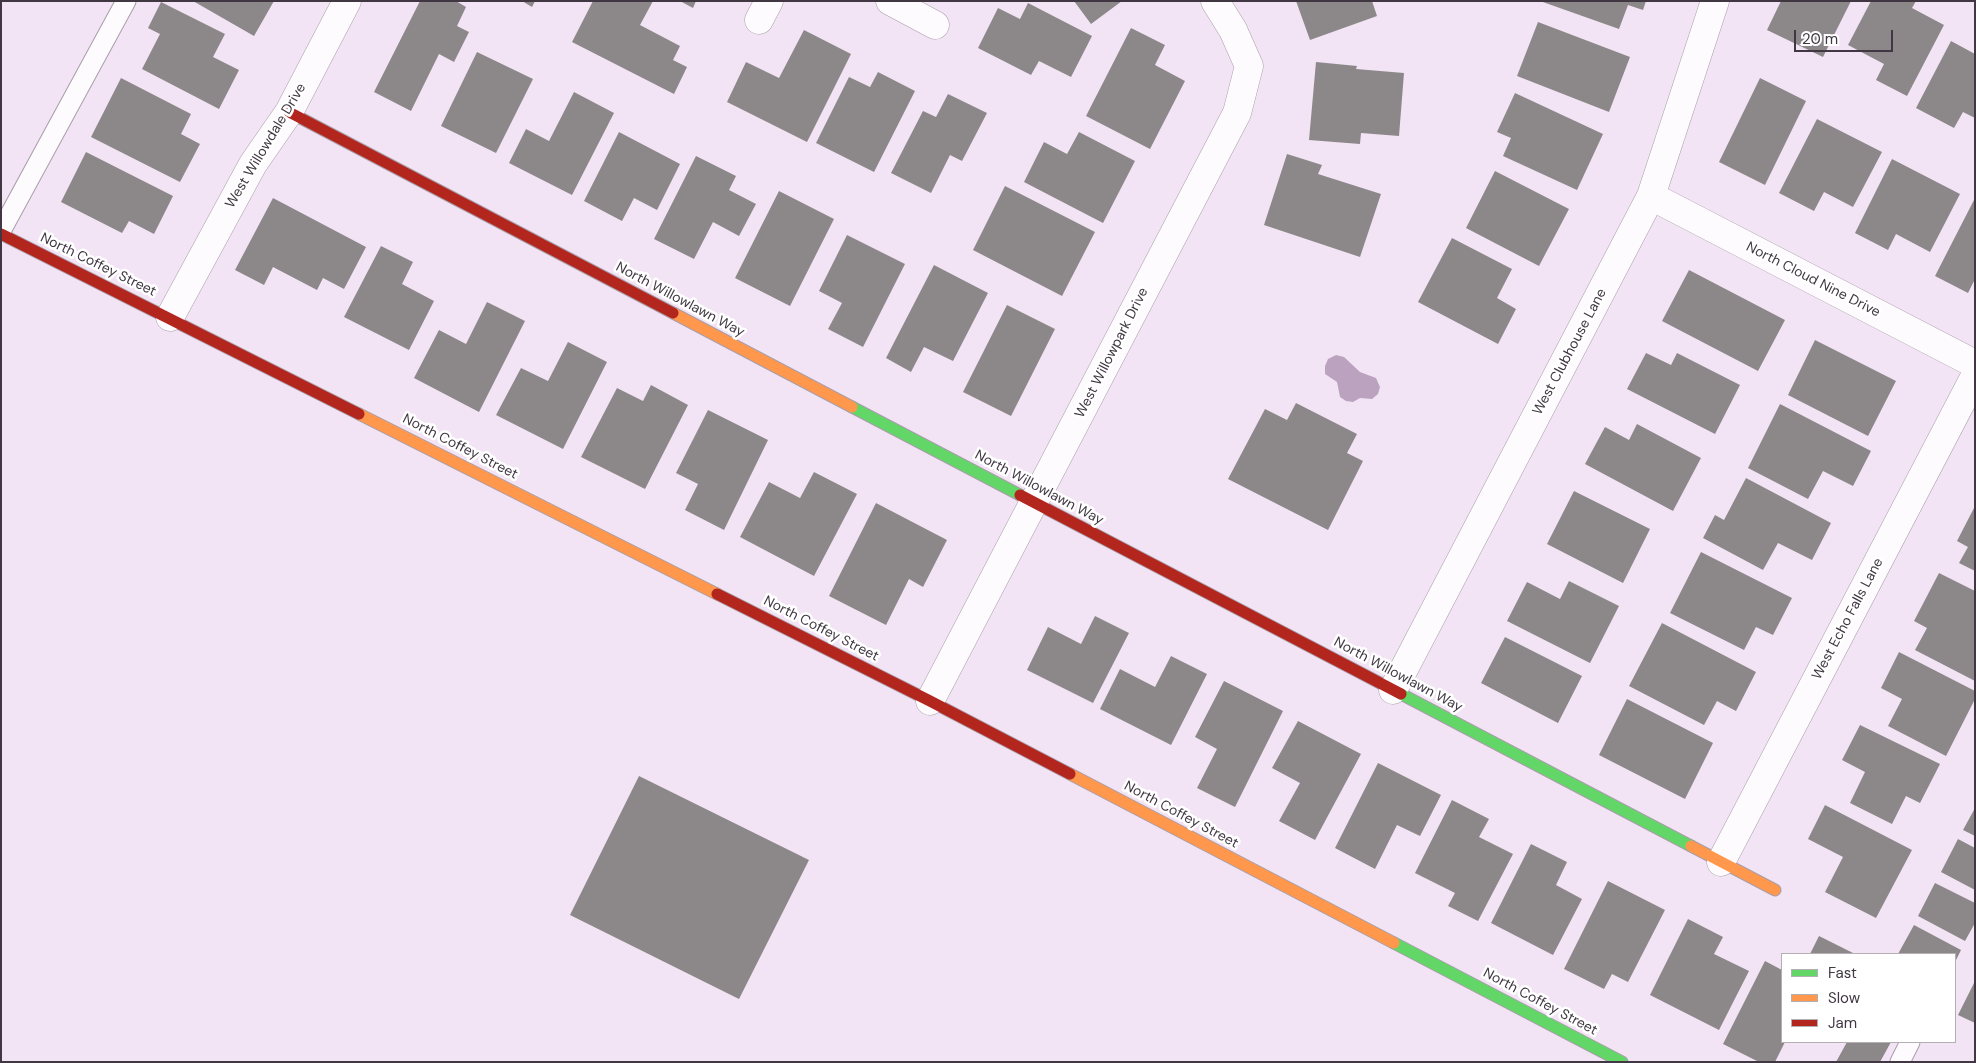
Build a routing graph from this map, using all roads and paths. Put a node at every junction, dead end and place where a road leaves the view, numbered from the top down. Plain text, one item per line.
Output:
1 (126, 1) edge
2 (348, 1) edge
3 (890, 1) edge
4 (1215, 1) edge
5 (1716, 1) edge
6 (935, 25) dead end
7 (289, 112) junction
8 (1651, 196) junction
9 (1, 232) edge
10 (170, 317) junction
11 (1975, 364) edge
12 (1975, 376) edge
13 (1034, 502) junction
14 (1393, 690) junction
15 (930, 701) junction
16 (1721, 862) junction
17 (1776, 890) dead end
18 (1910, 1043) edge
19 (1622, 1062) edge
20 (1900, 1062) edge

1 - 9 lane
2 - 7 street, West Willowdale Drive
3 - 6 street
4 - 13 street, West Willowpark Drive
5 - 8 street, West Clubhouse Lane
7 - 10 street, West Willowdale Drive
7 - 13 street, North Willowlawn Way
8 - 11 street, North Cloud Nine Drive
8 - 14 street, West Clubhouse Lane
9 - 10 street, North Coffey Street
10 - 15 street, North Coffey Street
12 - 16 street, West Echo Falls Lane
13 - 14 street, North Willowlawn Way
13 - 15 street, West Willowpark Drive
14 - 16 street, North Willowlawn Way
15 - 19 street, North Coffey Street
16 - 17 street, North Willowlawn Way
18 - 20 lane

